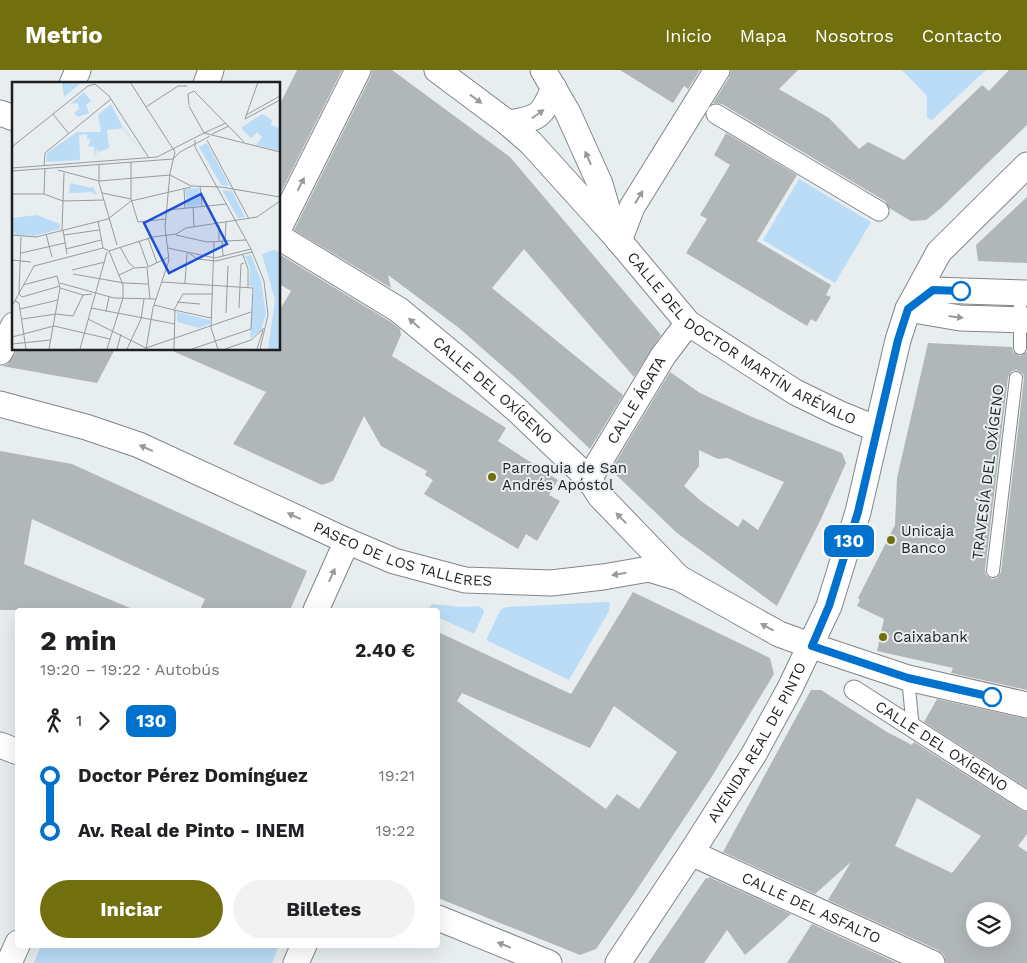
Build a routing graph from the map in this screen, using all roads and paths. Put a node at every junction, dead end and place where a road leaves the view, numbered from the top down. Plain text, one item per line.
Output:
1 (78, 70) edge
2 (212, 70) edge
3 (358, 70) edge
4 (436, 70) edge
5 (717, 70) edge
6 (549, 79) edge
7 (73, 82) edge
8 (207, 82) edge
9 (716, 114) dead end
10 (508, 123) junction
11 (1027, 165) edge
12 (879, 212) dead end
13 (280, 226) edge
14 (280, 238) edge
15 (617, 239) junction
16 (1025, 292) edge
17 (908, 309) junction
18 (1024, 320) edge
19 (688, 323) junction
20 (12, 329) edge
21 (1020, 348) dead end
22 (0, 352) edge
23 (1016, 378) dead end
24 (0, 404) edge
25 (876, 429) junction
26 (588, 480) junction
27 (347, 541) junction
28 (993, 571) dead end
29 (679, 578) junction
30 (317, 608) edge
31 (812, 646) junction
32 (908, 678) junction
33 (854, 690) dead end
34 (1027, 705) edge
35 (913, 729) junction
36 (0, 745) edge
37 (15, 751) edge
38 (1027, 802) edge
39 (691, 853) junction
40 (440, 919) edge
41 (15, 948) edge
42 (303, 948) edge
43 (9, 963) edge
44 (296, 963) edge
45 (549, 963) edge
46 (618, 963) edge
47 (932, 963) edge

1 - 7 street
2 - 8 street
13 -> 3 street
4 -> 10 street, CALLE DEL DOCTOR MARTÍN ARÉVALO
15 -> 5 street
10 -> 6 street, CALLE DEL DOCTOR MARTÍN ARÉVALO
15 -> 6 street, CALLE DEL DOCTOR MARTÍN ARÉVALO
9 - 12 street
10 - 15 street, CALLE DEL DOCTOR MARTÍN ARÉVALO
11 - 17 street, AVENIDA REAL DE PINTO
26 -> 14 street, CALLE DEL OXÍGENO
15 - 19 street, CALLE DEL DOCTOR MARTÍN ARÉVALO
16 - 17 street
16 - 18 lane
17 -> 18 street
17 - 25 street, AVENIDA REAL DE PINTO
18 - 21 lane
19 - 25 street, CALLE DEL DOCTOR MARTÍN ARÉVALO
19 - 26 street, CALLE ÁGATA
20 - 22 street
23 - 28 lane, TRAVESÍA DEL OXÍGENO
27 -> 24 street, PASEO DE LOS TALLERES
25 - 31 street, AVENIDA REAL DE PINTO
29 -> 26 street, CALLE DEL OXÍGENO
29 -> 27 street, PASEO DE LOS TALLERES
30 -> 27 street
31 -> 29 street, PASEO DE LOS TALLERES
31 - 32 street, PASEO DE LOS TALLERES
31 - 39 street, AVENIDA REAL DE PINTO
32 - 34 street, PASEO DE LOS TALLERES
32 - 35 lane
33 - 35 street, CALLE DEL OXÍGENO
35 - 38 street, CALLE DEL OXÍGENO
36 - 37 street
39 - 46 street, AVENIDA REAL DE PINTO
39 - 47 street, CALLE DEL ASFALTO
45 -> 40 street
41 - 43 street
42 - 44 street

